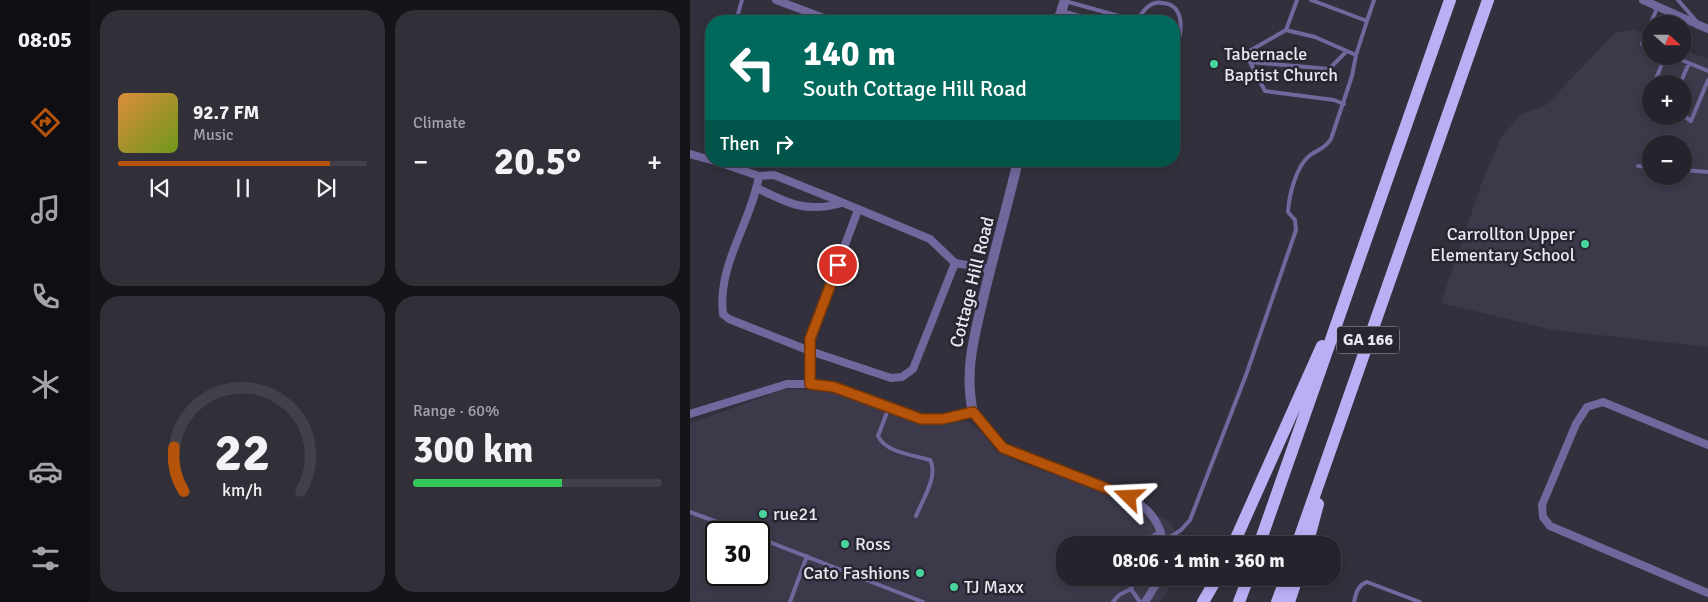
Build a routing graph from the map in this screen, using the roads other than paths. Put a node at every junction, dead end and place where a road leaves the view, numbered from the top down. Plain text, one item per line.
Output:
1 (742, 0) edge
2 (776, 0) edge
3 (1143, 0) edge
4 (1297, 0) edge
5 (1311, 0) edge
6 (1374, 0) edge
7 (1450, 0) edge
8 (1488, 0) edge
9 (1644, 0) edge
10 (1678, 0) edge
11 (1064, 3) edge
12 (1659, 3) edge
13 (1147, 7) junction
14 (738, 15) edge
15 (812, 15) edge
16 (1060, 15) edge
17 (1086, 15) edge
18 (1113, 15) edge
19 (1141, 15) edge
20 (1179, 15) edge
21 (1654, 15) edge
22 (1367, 21) junction
23 (1700, 25) junction
24 (1708, 28) edge
25 (1286, 30) junction
26 (1347, 52) junction
27 (1356, 55) junction
28 (1250, 62) junction
29 (1692, 64) edge
30 (1708, 70) edge
31 (1708, 80) edge
32 (1344, 104) junction
33 (1692, 119) edge
34 (690, 154) edge
35 (705, 159) edge
36 (1638, 166) dead end
37 (1642, 166) edge
38 (731, 167) edge
39 (1016, 167) edge
40 (1692, 171) edge
41 (1708, 172) edge
42 (759, 176) junction
43 (757, 188) junction
44 (842, 203) junction
45 (858, 210) junction
46 (955, 263) junction
47 (990, 269) junction
48 (1347, 297) junction
49 (810, 351) junction
50 (810, 384) junction
51 (889, 406) junction
52 (973, 412) junction
53 (690, 414) edge
54 (1708, 445) edge
55 (1324, 469) junction
56 (690, 512) edge
57 (916, 516) dead end
58 (714, 521) edge
59 (1161, 531) junction
60 (1153, 536) edge
61 (1162, 536) edge
62 (1173, 536) edge
63 (1237, 536) edge
64 (1263, 536) edge
65 (1300, 536) edge
66 (1310, 536) edge
67 (770, 542) edge
68 (807, 556) junction
69 (1133, 586) edge
70 (1155, 586) edge
71 (1212, 586) edge
72 (1245, 586) edge
73 (1283, 586) edge
74 (1294, 586) edge
75 (1132, 589) junction
76 (1708, 593) edge
77 (790, 602) edge
78 (923, 602) edge
79 (1113, 602) edge
80 (1140, 602) edge
81 (1145, 602) edge
82 (1202, 602) edge
83 (1239, 602) edge
84 (1277, 602) edge
85 (1289, 602) edge
86 (1354, 602) edge
87 (1420, 602) edge

1 - 14 lane
2 - 15 street
3 - 13 lane
4 - 25 lane
5 - 22 lane
6 - 22 lane
7 - 48 highway, GA 166
8 - 55 highway, GA 166
9 - 12 street
10 - 23 lane
11 - 16 street
11 - 17 lane
11 - 18 lane
12 - 21 lane
12 - 23 street
13 - 19 lane
13 - 20 lane
22 - 27 lane
23 - 24 street
25 - 26 lane
25 - 28 lane
26 - 27 lane
26 - 28 lane
27 - 32 lane
28 - 32 lane
29 - 30 lane
31 - 33 lane
32 - 62 lane
34 - 35 street
36 - 37 lane
38 - 42 street
39 - 47 street, Cottage Hill Road
40 - 41 lane
42 - 43 street
42 - 44 street
43 - 44 street
43 - 49 street
44 - 45 street
45 - 46 street
45 - 49 street
46 - 47 street
46 - 49 street
47 - 52 street, Cottage Hill Road
48 - 63 highway
48 - 64 highway, GA 166
49 - 50 street
50 - 51 street
50 - 53 street
51 - 52 street
51 - 57 lane
52 - 59 street
54 - 76 street
55 - 65 highway, GA 166
55 - 66 highway
56 - 58 lane
59 - 60 lane
59 - 61 street
67 - 68 lane
68 - 77 lane
68 - 78 lane
69 - 75 lane
70 - 81 street
71 - 82 highway
72 - 83 highway
73 - 84 highway
74 - 85 highway
75 - 79 lane
75 - 80 lane
86 - 87 lane

